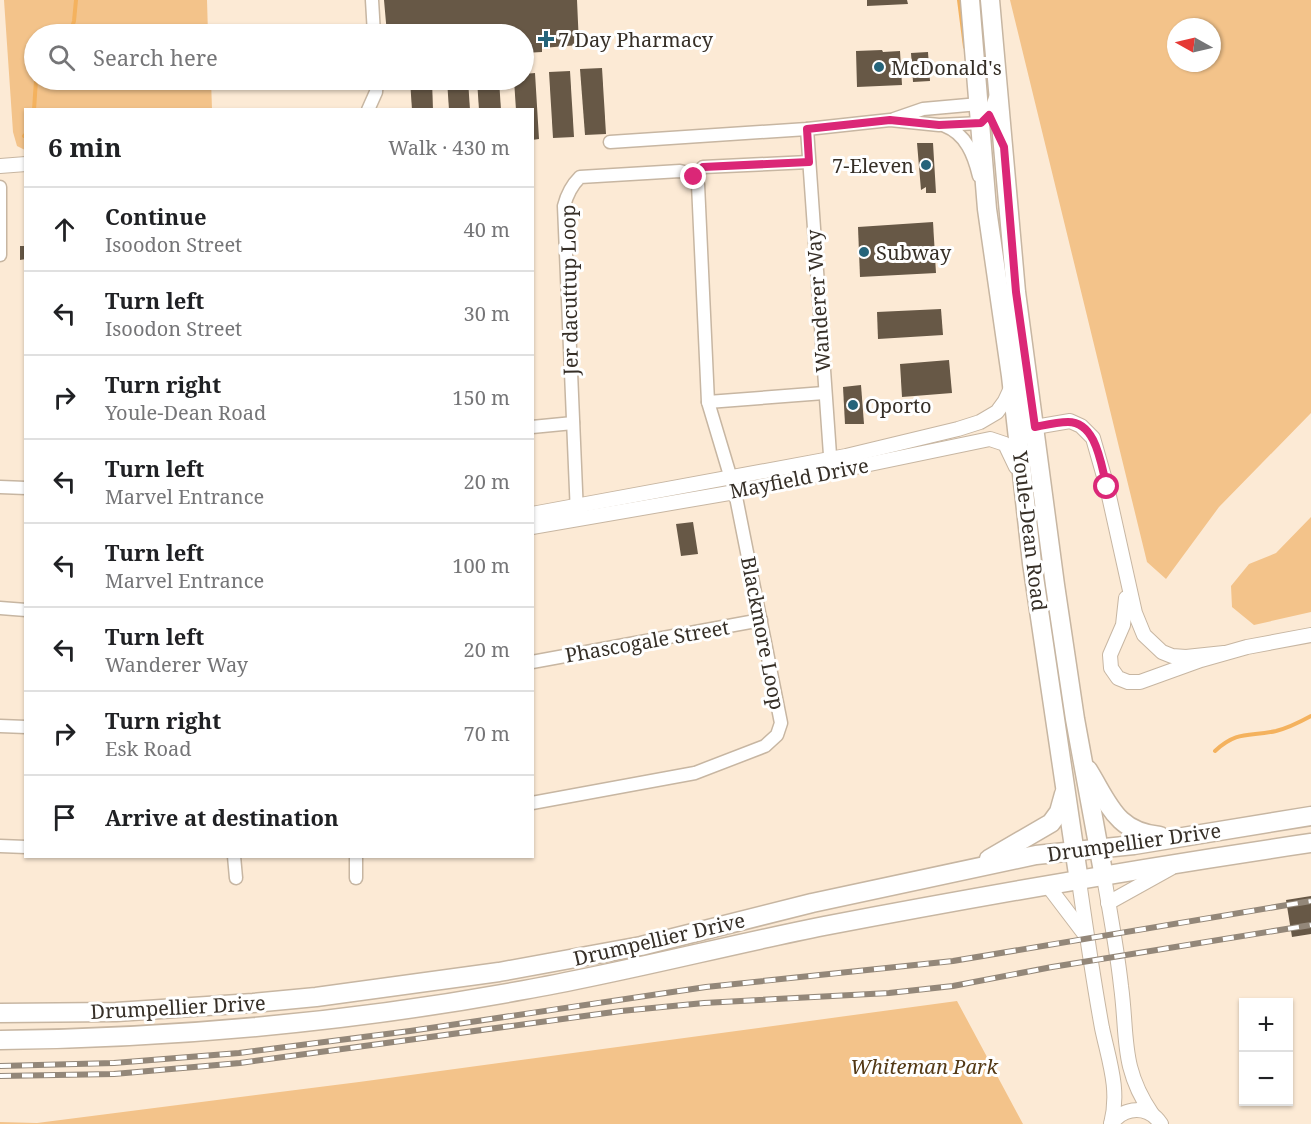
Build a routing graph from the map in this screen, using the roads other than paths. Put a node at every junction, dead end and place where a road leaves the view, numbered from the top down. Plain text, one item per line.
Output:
1 (372, 0) edge
2 (970, 0) edge
3 (990, 0) edge
4 (373, 24) edge
5 (997, 82) junction
6 (375, 90) edge
7 (369, 108) edge
8 (983, 114) junction
9 (890, 120) junction
10 (939, 125) junction
11 (807, 129) junction
12 (610, 142) dead end
13 (1004, 147) junction
14 (809, 162) junction
15 (24, 164) edge
16 (0, 166) edge
17 (694, 177) junction
18 (0, 187) edge
19 (987, 209) junction
20 (0, 255) edge
21 (1012, 386) junction
22 (824, 393) junction
23 (708, 402) junction
24 (573, 423) junction
25 (534, 426) edge
26 (1035, 427) junction
27 (1021, 461) junction
28 (831, 466) junction
29 (731, 477) junction
30 (0, 487) edge
31 (24, 488) edge
32 (735, 492) junction
33 (1024, 501) junction
34 (577, 512) junction
35 (534, 514) edge
36 (534, 526) edge
37 (1125, 566) junction
38 (0, 608) edge
39 (24, 609) edge
40 (761, 620) junction
41 (1311, 635) edge
42 (1224, 653) junction
43 (534, 662) edge
44 (0, 726) edge
45 (24, 727) edge
46 (1083, 760) junction
47 (1066, 788) junction
48 (534, 803) edge
49 (1311, 816) edge
50 (1178, 837) junction
51 (1311, 843) edge
52 (0, 846) edge
53 (24, 847) edge
54 (1098, 848) junction
55 (1073, 850) junction
56 (234, 858) edge
57 (356, 858) edge
58 (1178, 864) junction
59 (971, 869) junction
60 (1104, 877) junction
61 (236, 878) dead end
62 (356, 878) dead end
63 (1079, 881) junction
64 (1048, 886) junction
65 (1108, 903) junction
66 (1087, 938) junction
67 (0, 1013) edge
68 (0, 1040) edge
69 (1156, 1119) edge
70 (1111, 1124) edge

1 - 4 street
2 - 8 main road, Youle-Dean Road
3 - 5 main road, Youle-Dean Road
5 - 8 street
5 - 13 main road, Youle-Dean Road
6 - 7 street
8 - 9 street
8 - 10 street
8 - 13 street
8 - 19 main road, Youle-Dean Road
9 - 10 street
9 - 11 street
10 - 19 street
11 - 12 street
11 - 14 street, Wanderer Way
13 - 26 main road, Youle-Dean Road
14 - 17 street
14 - 22 street, Wanderer Way
15 - 16 street
17 - 23 street
17 - 24 street, Jer dacuttup Loop
18 - 20 street
19 - 21 main road, Youle-Dean Road
21 - 27 main road, Youle-Dean Road
21 - 28 street, Mayfield Drive
22 - 23 street
22 - 28 street, Wanderer Way
23 - 29 street
24 - 25 street
24 - 34 street, Jer dacuttup Loop
26 - 27 street
26 - 37 street
26 - 46 main road, Youle-Dean Road
27 - 33 main road, Youle-Dean Road
28 - 29 street, Mayfield Drive
28 - 32 street, Mayfield Drive
28 - 33 street, Mayfield Drive
29 - 32 street
29 - 34 street, Mayfield Drive
30 - 31 street
32 - 34 street, Mayfield Drive
32 - 40 street, Blackmore Loop
33 - 47 main road, Youle-Dean Road
34 - 35 street, Mayfield Drive
34 - 36 street, Mayfield Drive
37 - 42 street
37 - 42 street
38 - 39 street
40 - 43 street, Phascogale Street
40 - 48 street, Blackmore Loop
41 - 42 street
44 - 45 street
46 - 50 main road
46 - 54 main road, Youle-Dean Road
47 - 55 main road, Youle-Dean Road
47 - 59 main road
49 - 50 main road, Drumpellier Drive
50 - 54 main road, Drumpellier Drive
51 - 58 main road, Drumpellier Drive
52 - 53 street
54 - 55 main road, Drumpellier Drive
54 - 60 main road, Youle-Dean Road
55 - 59 main road, Drumpellier Drive
55 - 63 main road, Youle-Dean Road
56 - 61 street
57 - 62 street
58 - 60 main road, Drumpellier Drive
58 - 65 street
59 - 67 main road, Drumpellier Drive
60 - 63 main road, Drumpellier Drive
60 - 65 street
63 - 64 main road, Drumpellier Drive
63 - 66 street
64 - 66 street
64 - 68 main road, Drumpellier Drive
65 - 69 street
66 - 70 street
69 - 70 street

